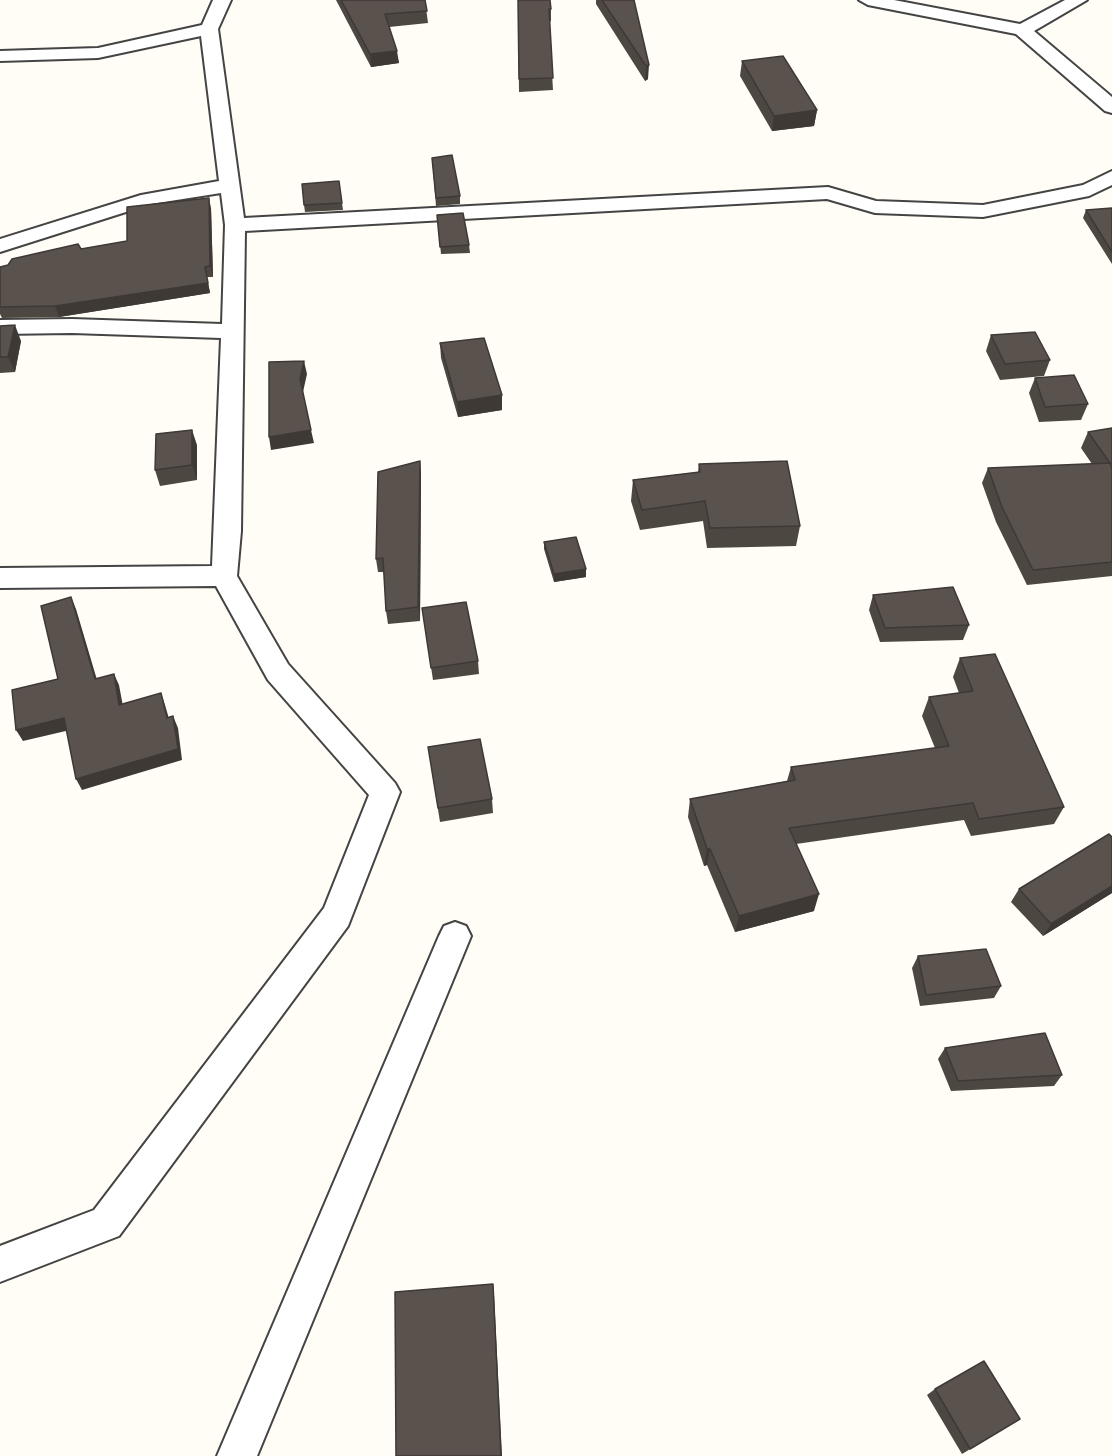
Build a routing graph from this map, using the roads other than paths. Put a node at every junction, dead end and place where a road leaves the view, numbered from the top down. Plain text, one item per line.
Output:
1 (222, 0) edge
2 (868, 0) edge
3 (1078, 0) edge
4 (209, 29) junction
5 (1022, 30) junction
6 (0, 56) edge
7 (1112, 107) edge
8 (1112, 177) edge
9 (230, 185) junction
10 (235, 225) junction
11 (0, 246) edge
12 (0, 327) edge
13 (233, 331) junction
14 (224, 576) junction
15 (0, 578) edge
16 (455, 936) dead end
17 (0, 1264) edge
18 (237, 1456) edge

1 - 4 street
2 - 5 street
3 - 5 street
4 - 6 street
4 - 9 street
5 - 7 street
8 - 10 street
9 - 10 street
9 - 11 street
10 - 13 street
12 - 13 street
13 - 14 street
14 - 15 street
14 - 17 street
16 - 18 street

